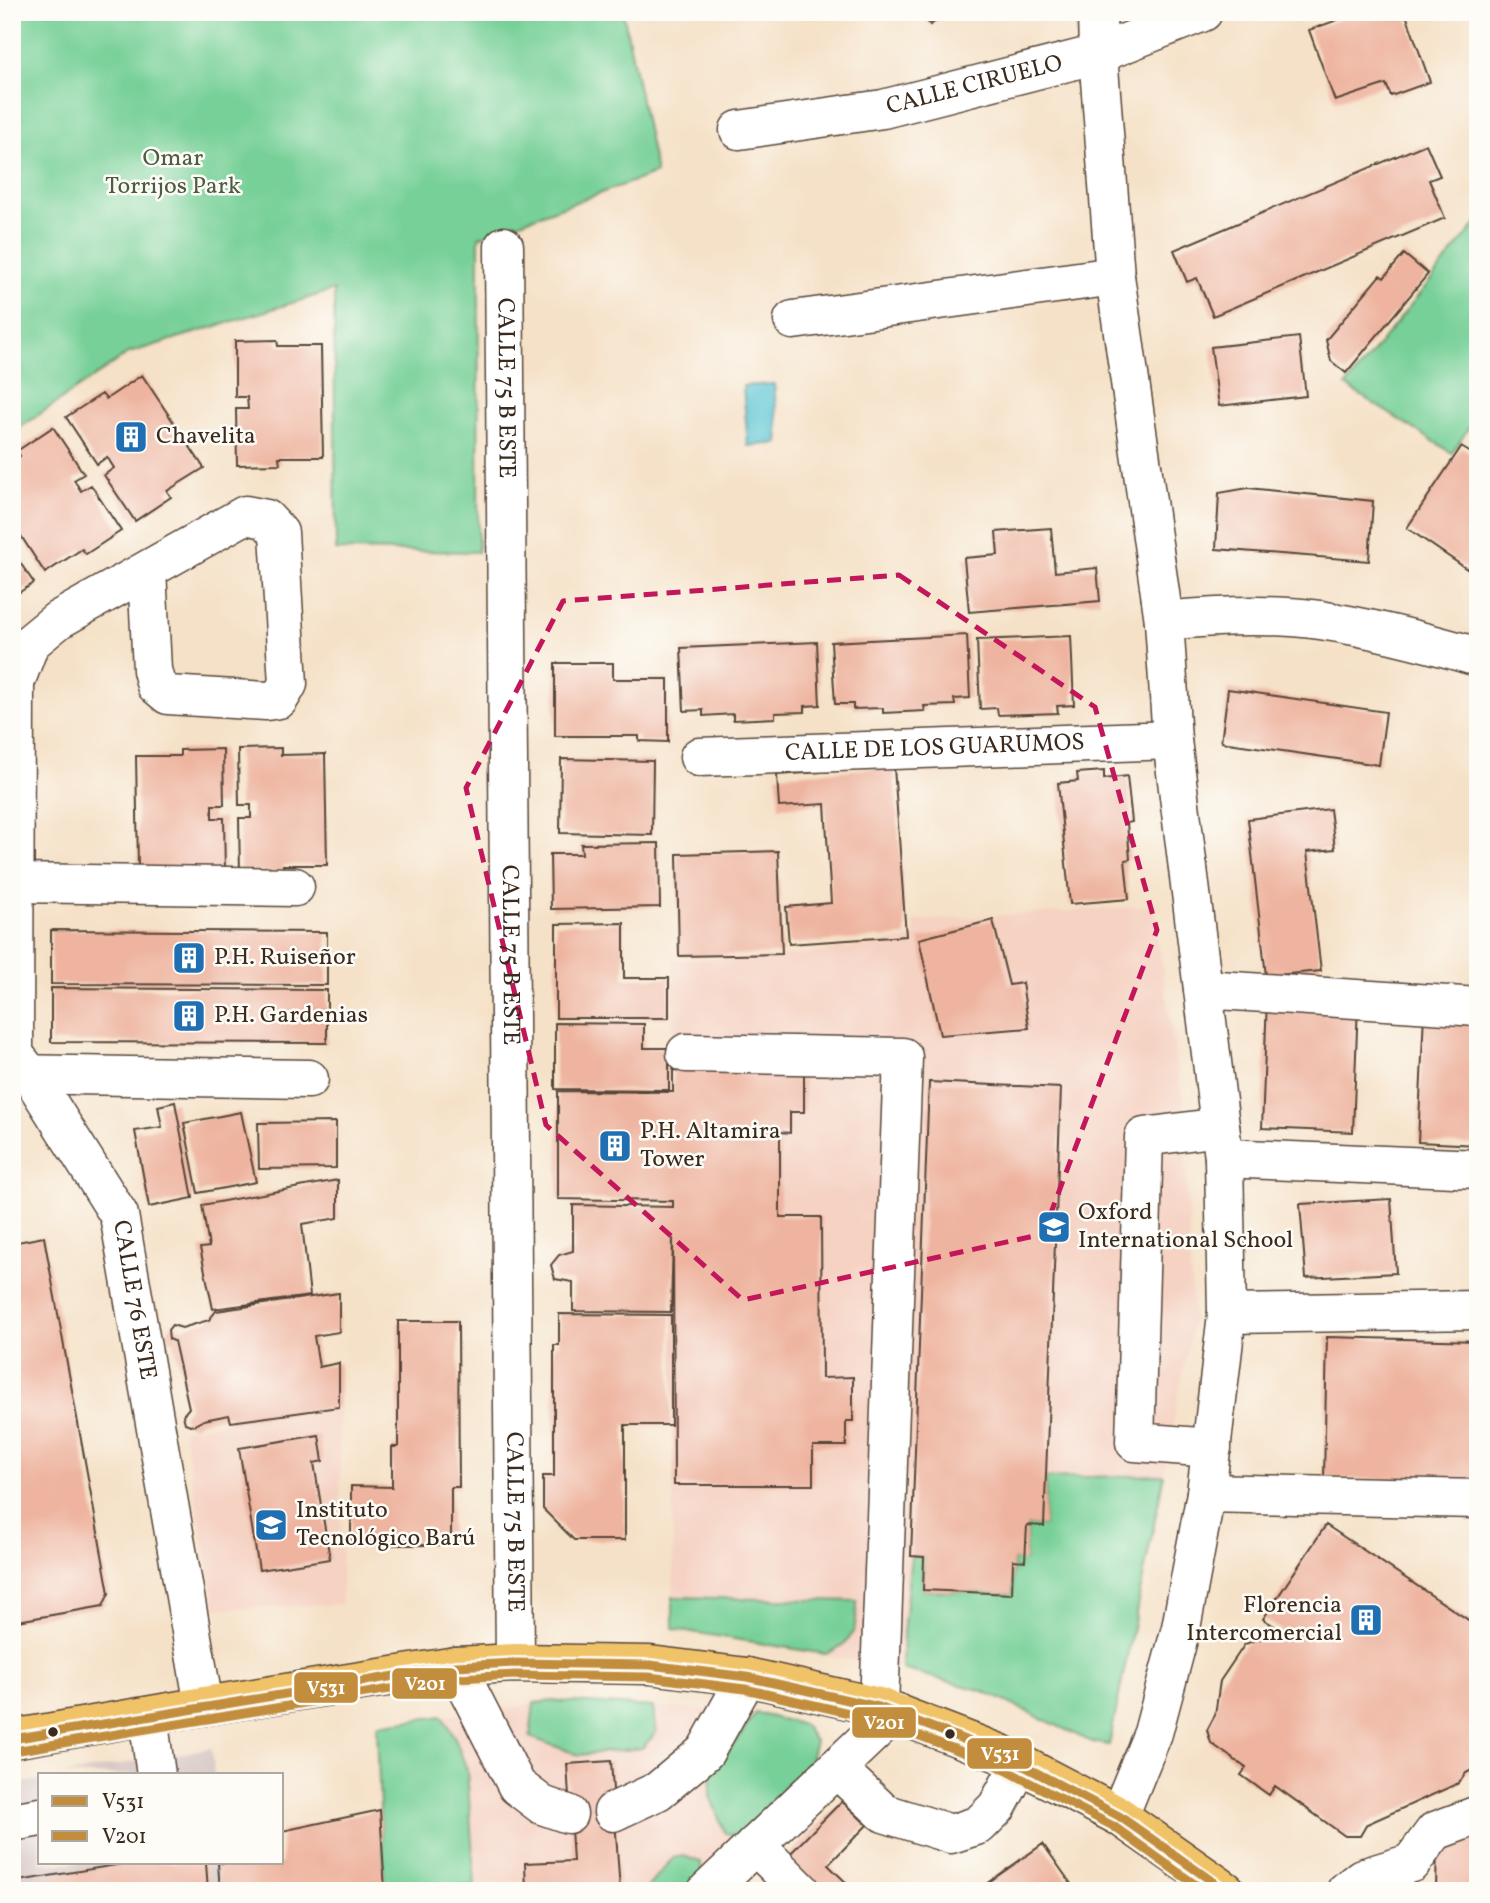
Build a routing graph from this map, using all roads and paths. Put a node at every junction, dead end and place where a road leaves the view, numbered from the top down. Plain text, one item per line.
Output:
1 (1097, 12) edge
2 (1203, 12) edge
3 (1098, 54) junction
4 (739, 130) dead end
5 (504, 246) dead end
6 (1115, 276) junction
7 (793, 320) dead end
8 (147, 570) junction
9 (1164, 621) junction
10 (1478, 657) edge
11 (1172, 740) junction
12 (699, 757) dead end
13 (14, 824) edge
14 (14, 883) edge
15 (295, 887) dead end
16 (1203, 989) junction
17 (1478, 1007) edge
18 (686, 1053) dead end
19 (21, 1074) edge
20 (309, 1079) dead end
21 (1222, 1143) junction
22 (1478, 1169) edge
23 (1478, 1310) edge
24 (1227, 1314) junction
25 (1212, 1448) junction
26 (1206, 1493) junction
27 (1478, 1499) edge
28 (515, 1662) junction
29 (456, 1666) junction
30 (747, 1677) junction
31 (204, 1706) junction
32 (887, 1709) junction
33 (148, 1716) junction
34 (12, 1740) edge
35 (1020, 1764) junction
36 (836, 1768) junction
37 (156, 1773) edge
38 (613, 1812) dead end
39 (568, 1814) dead end
40 (1478, 1815) edge
41 (1119, 1816) junction
42 (38, 1817) edge
43 (12, 1822) edge
44 (755, 1844) junction
45 (1416, 1877) edge
46 (707, 1891) edge
47 (801, 1891) edge
48 (1226, 1891) edge
49 (1346, 1891) edge

1 - 3 street
2 - 3 street, CALLE CIRUELO
3 - 4 street, CALLE CIRUELO
3 - 6 street
5 - 28 street, CALLE 75 B ESTE
6 - 7 street
6 - 9 street
8 - 8 street, CALLE 76 ESTE
8 - 13 street, CALLE 76 ESTE
9 - 10 street
9 - 11 street
11 - 12 street, CALLE DE LOS GUARUMOS
11 - 16 street
13 - 14 street, CALLE 76 ESTE
14 - 15 street
14 - 19 street, CALLE 76 ESTE
16 - 17 street
16 - 21 street
18 - 32 street
19 - 20 street
19 - 31 street, CALLE 76 ESTE
21 - 22 street
21 - 24 street
21 - 25 street
23 - 24 street
24 - 25 street
25 - 26 street
26 - 27 street
26 - 41 street
28 - 29 main road
28 - 30 main road
29 - 31 main road
29 - 39 street
30 - 32 main road
30 - 38 street
31 - 33 main road
32 - 35 main road
32 - 36 street
33 - 34 main road
33 - 37 street
35 - 36 street
35 - 41 main road
36 - 44 street
40 - 45 street
41 - 48 main road
42 - 43 street
44 - 46 street
44 - 47 street
45 - 49 street

